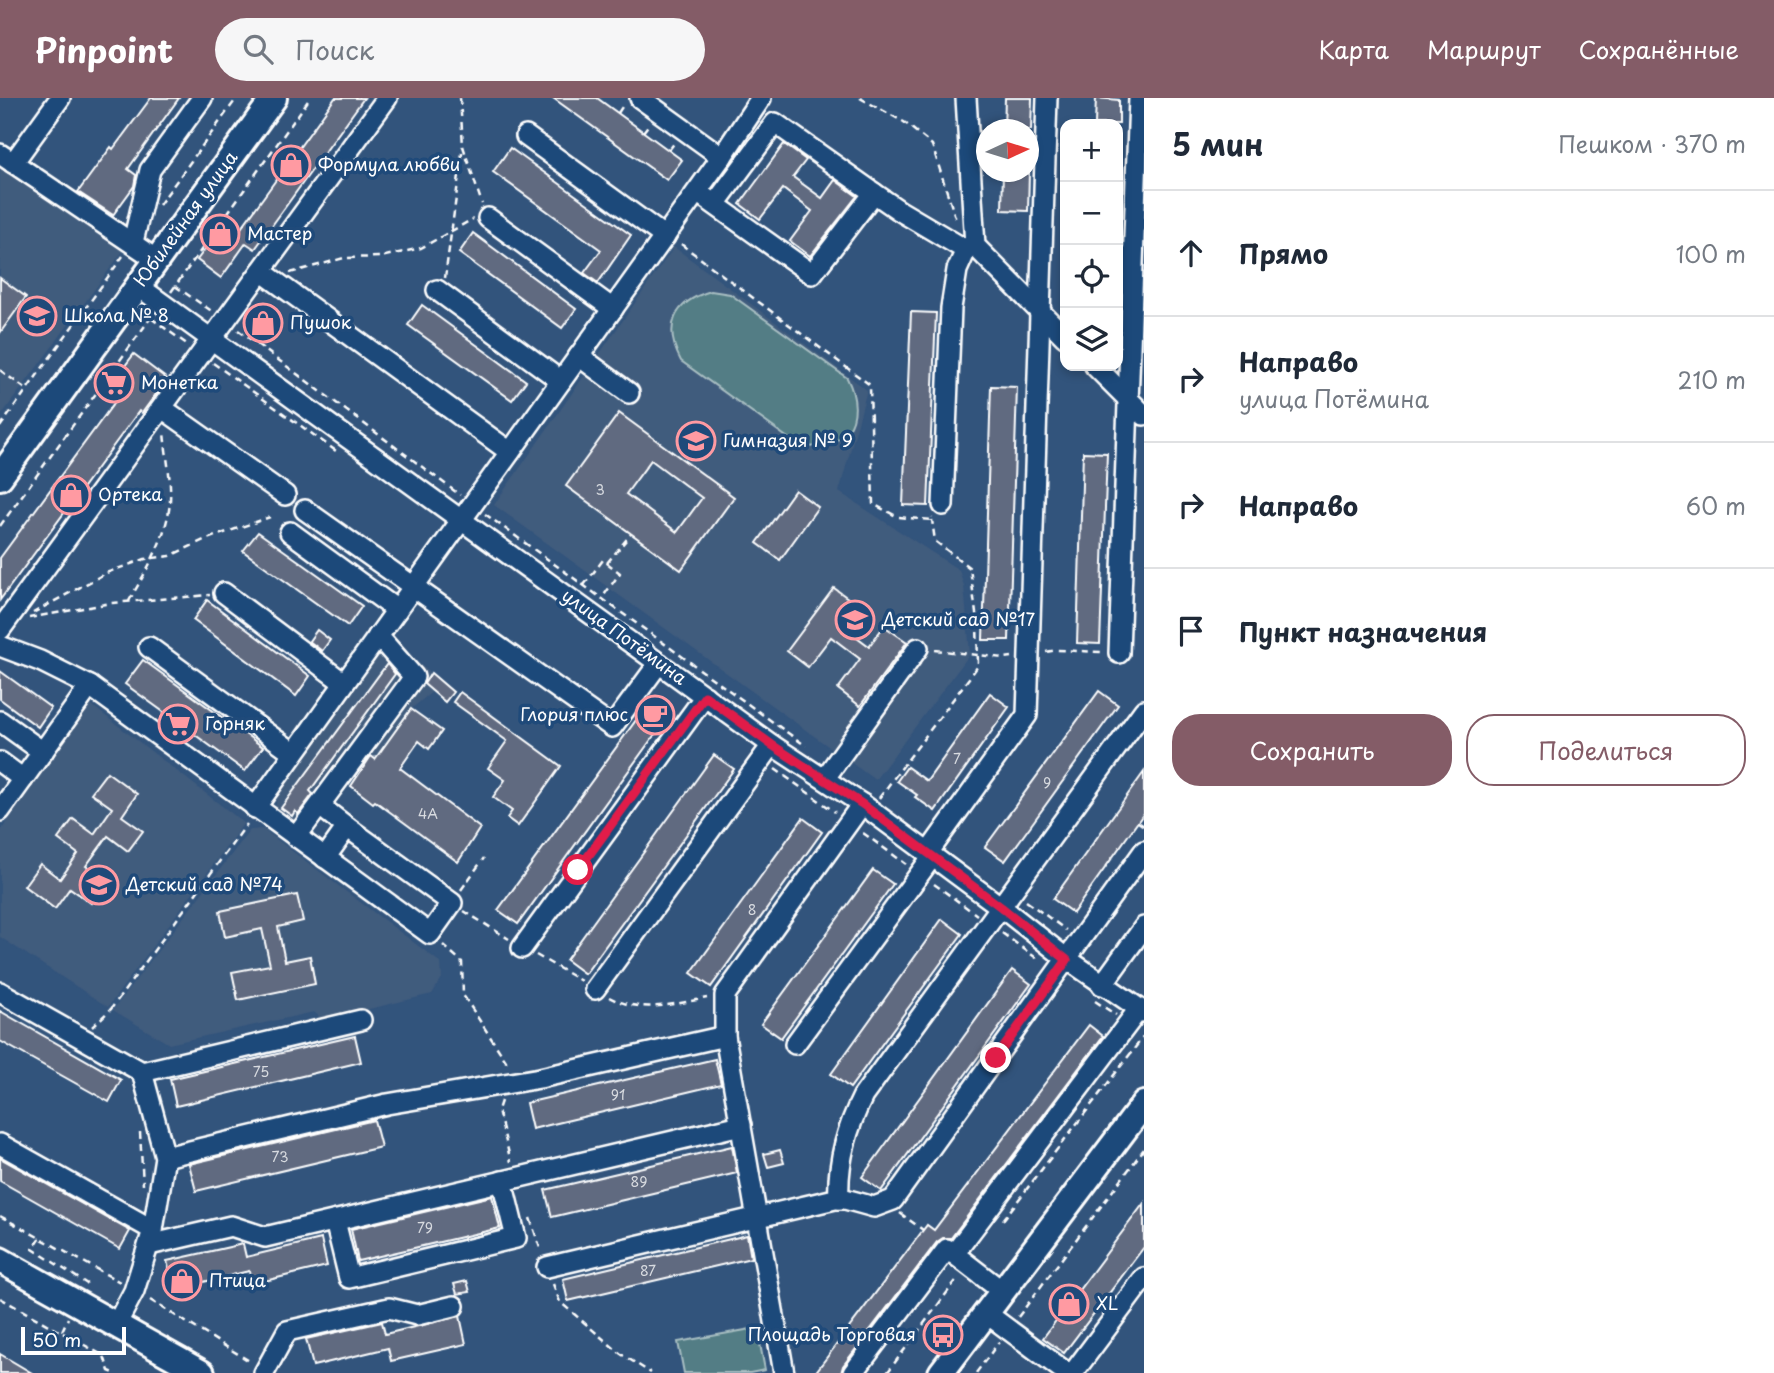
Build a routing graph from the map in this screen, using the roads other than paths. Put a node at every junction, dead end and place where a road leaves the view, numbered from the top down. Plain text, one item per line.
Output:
1 (60, 98) edge
2 (202, 98) edge
3 (274, 98) edge
4 (387, 98) edge
5 (640, 98) edge
6 (761, 98) edge
7 (966, 98) edge
8 (1047, 98) edge
9 (1139, 98) edge
10 (526, 136) dead end
11 (1141, 139) edge
12 (722, 157) junction
13 (7, 159) edge
14 (697, 192) junction
15 (874, 193) junction
16 (715, 204) junction
17 (486, 215) road end
18 (666, 235) junction
19 (132, 242) junction
20 (972, 244) junction
21 (157, 260) junction
22 (265, 275) junction
23 (138, 286) junction
24 (440, 292) road end
25 (613, 309) junction
26 (1040, 311) junction
27 (1060, 332) edge
28 (211, 338) junction
29 (579, 356) junction
30 (1099, 371) edge
31 (561, 381) junction
32 (629, 393) dead end
33 (1128, 399) junction
34 (162, 408) junction
35 (1144, 415) edge
36 (510, 452) junction
37 (0, 477) edge
38 (285, 495) dead end
39 (305, 510) dead end
40 (467, 512) junction
41 (938, 512) road end
42 (290, 532) dead end
43 (414, 586) junction
44 (224, 593) road end
45 (397, 610) junction
46 (8, 624) edge
47 (378, 636) junction
48 (0, 646) edge
49 (149, 647) dead end
50 (918, 648) road end
51 (1119, 653) road end
52 (659, 663) junction
53 (345, 683) junction
54 (90, 686) junction
55 (705, 696) junction
56 (1144, 710) edge
57 (0, 721) edge
58 (772, 745) junction
59 (43, 752) junction
60 (294, 753) junction
61 (0, 762) edge
62 (830, 772) junction
63 (23, 779) junction
64 (870, 801) junction
65 (320, 806) junction
66 (255, 808) junction
67 (0, 811) edge
68 (347, 827) junction
69 (296, 837) junction
70 (1144, 851) edge
71 (930, 855) junction
72 (325, 858) junction
73 (1006, 899) junction
74 (1144, 927) edge
75 (522, 948) road end
76 (1067, 960) junction
77 (1102, 985) junction
78 (595, 989) road end
79 (0, 992) edge
80 (1142, 1010) edge
81 (362, 1020) dead end
82 (725, 1036) junction
83 (795, 1044) dead end
84 (142, 1072) junction
85 (1144, 1104) edge
86 (741, 1125) junction
87 (0, 1144) edge
88 (165, 1157) junction
89 (502, 1181) junction
90 (839, 1199) junction
91 (757, 1217) junction
92 (335, 1221) junction
93 (151, 1238) junction
94 (961, 1259) junction
95 (0, 1260) edge
96 (547, 1267) dead end
97 (1144, 1278) edge
98 (1002, 1291) junction
99 (454, 1306) dead end
100 (986, 1313) junction
101 (116, 1325) junction
102 (198, 1372) edge
103 (264, 1373) edge
104 (784, 1373) edge
105 (853, 1373) edge
106 (942, 1373) edge
107 (1067, 1373) edge
108 (1073, 1373) edge

1 - 13 street
2 - 19 street
3 - 21 main road, Юбилейная улица
4 - 22 street
5 - 12 street
6 - 12 street
7 - 20 street
8 - 26 street
9 - 11 street
10 - 18 street
11 - 33 street
12 - 14 street
13 - 19 street
14 - 16 street
14 - 18 street
15 - 16 street
15 - 16 street
15 - 20 street
17 - 25 street
18 - 25 street
19 - 21 street
20 - 26 street
20 - 41 street
21 - 23 main road, Юбилейная улица
22 - 28 street
22 - 36 street
23 - 28 street, улица Потёмина
23 - 37 main road, Юбилейная улица
24 - 31 street
25 - 29 street
26 - 27 street
26 - 71 street
28 - 34 street
28 - 40 street, улица Потёмина
29 - 31 street
29 - 32 street
30 - 33 street
31 - 36 street
33 - 35 street
33 - 51 street
34 - 38 street
34 - 46 street
36 - 40 street
39 - 43 street
40 - 43 street
40 - 52 street, улица Потёмина
42 - 45 street
43 - 45 street
43 - 52 street
44 - 53 street
45 - 47 street
47 - 53 street
47 - 65 street
48 - 54 street
49 - 60 street
50 - 62 street
52 - 55 street, улица Потёмина
53 - 60 street
54 - 59 street
54 - 66 street
55 - 58 street, улица Потёмина
55 - 75 street
56 - 73 street
57 - 59 street
58 - 62 street, улица Потёмина
58 - 78 street
59 - 63 street
60 - 66 street
61 - 63 street
62 - 64 street, улица Потёмина
63 - 67 street
64 - 71 street, улица Потёмина
64 - 82 street
65 - 68 street
65 - 69 street
66 - 69 street
68 - 72 street
68 - 72 street
69 - 72 street
70 - 76 street
71 - 73 street, улица Потёмина
71 - 83 street
73 - 76 street, улица Потёмина
73 - 90 street
74 - 77 street
76 - 77 street, улица Потёмина
76 - 90 street
77 - 80 street, улица Потёмина
79 - 84 street
80 - 94 street
81 - 84 street
82 - 86 street
82 - 88 street
84 - 88 street
85 - 98 main road
86 - 89 street
86 - 91 street
87 - 93 street
88 - 93 street
89 - 92 street
89 - 92 street
90 - 91 street
91 - 96 street
91 - 104 street
92 - 93 street
93 - 101 street
94 - 98 street
94 - 105 street
95 - 101 main road
97 - 108 street
98 - 100 main road
99 - 103 street
100 - 106 main road
100 - 107 street
101 - 102 main road

